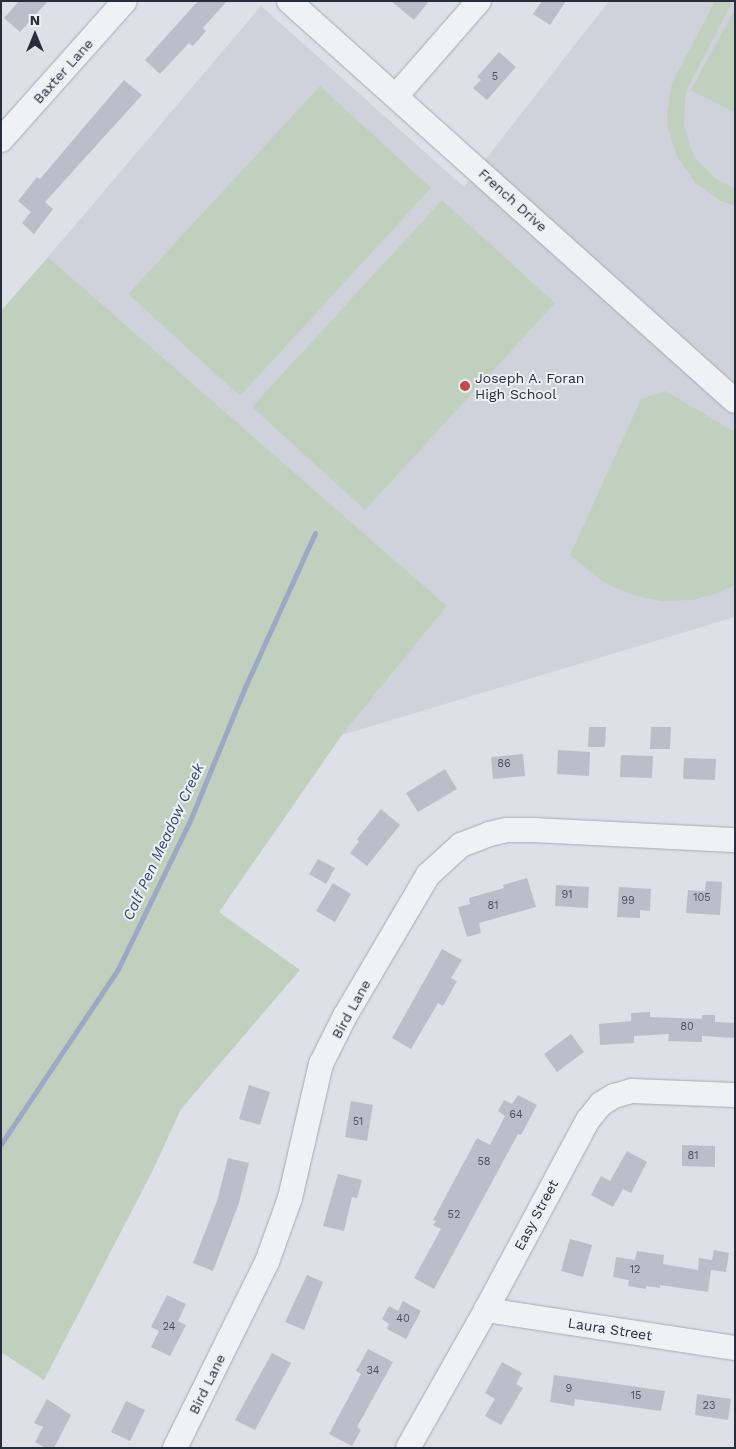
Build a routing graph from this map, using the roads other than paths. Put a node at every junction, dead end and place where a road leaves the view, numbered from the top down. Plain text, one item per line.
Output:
1 (125, 1) edge
2 (289, 1) edge
3 (479, 1) edge
4 (396, 96) junction
5 (1, 140) edge
6 (735, 401) edge
7 (735, 840) edge
8 (735, 1095) edge
9 (486, 1310) junction
10 (735, 1348) edge
11 (175, 1448) edge
12 (408, 1448) edge

1 - 5 street, Baxter Lane
2 - 4 street, French Drive
3 - 4 street
4 - 6 street, French Drive
7 - 11 street, Bird Lane
8 - 9 street, Easy Street
9 - 10 street, Laura Street
9 - 12 street, Easy Street

